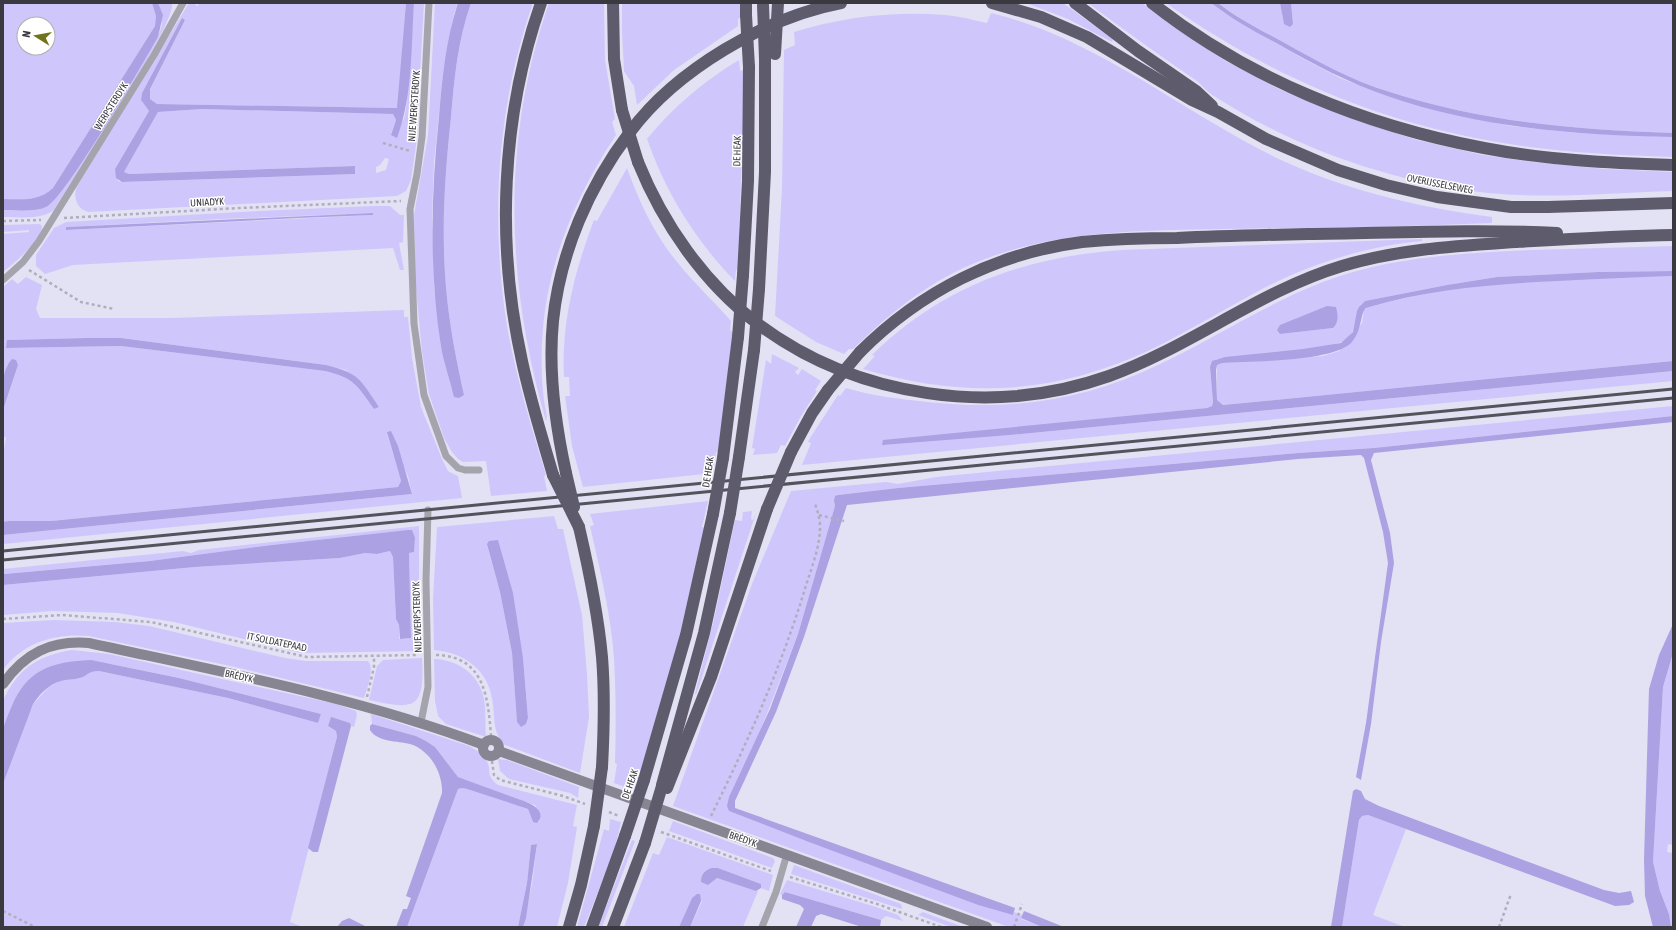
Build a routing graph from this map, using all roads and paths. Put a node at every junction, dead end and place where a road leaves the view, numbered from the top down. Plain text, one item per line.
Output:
1 (183, 3) edge
2 (429, 3) edge
3 (541, 3) edge
4 (612, 3) edge
5 (778, 3) edge
6 (842, 3) edge
7 (992, 3) edge
8 (1075, 3) edge
9 (1152, 3) edge
10 (763, 4) edge
11 (746, 9) edge
12 (770, 56) junction
13 (1218, 112) junction
14 (383, 143) dead end
15 (420, 154) junction
16 (1673, 165) edge
17 (411, 201) junction
18 (1673, 203) edge
19 (53, 219) junction
20 (3, 221) edge
21 (1673, 235) edge
22 (1619, 236) junction
23 (20, 264) junction
24 (3, 280) edge
25 (114, 309) dead end
26 (479, 470) dead end
27 (815, 504) dead end
28 (428, 510) dead end
29 (819, 515) junction
30 (843, 520) dead end
31 (579, 527) junction
32 (3, 619) edge
33 (428, 654) junction
34 (374, 656) junction
35 (3, 684) edge
36 (365, 706) junction
37 (421, 722) junction
38 (488, 743) junction
39 (496, 753) junction
40 (665, 787) junction
41 (590, 805) dead end
42 (604, 811) dead end
43 (626, 819) dead end
44 (706, 826) junction
45 (655, 830) dead end
46 (787, 854) junction
47 (781, 874) junction
48 (1511, 894) dead end
49 (1022, 904) dead end
50 (3, 911) edge
51 (35, 927) edge
52 (569, 927) edge
53 (592, 927) edge
54 (613, 927) edge
55 (762, 927) edge
56 (941, 927) edge
57 (987, 927) edge
58 (1014, 927) edge
59 (1499, 927) edge

1 - 19 lane, WERPSTERDYK
2 - 15 lane, NIJE WERPSTERDYK
3 - 31 highway, bridge
4 - 22 highway, bridge
5 - 12 highway, bridge
6 - 31 highway, bridge
7 - 13 highway
8 - 13 highway
9 - 16 highway
10 - 12 highway, bridge
11 - 53 highway, DE HEAK, bridge
12 - 40 highway, bridge
13 - 18 highway, OVERIJSSELSEWEG
14 - 15 path
15 - 17 lane, NIJE WERPSTERDYK
17 - 19 path, UNIADYK
17 - 26 lane, NIJE WERPSTERDYK
19 - 20 path, UNIADYK
19 - 23 lane, WERPSTERDYK
21 - 22 highway
22 - 40 highway, bridge
23 - 24 lane, WERPSTERDYK
23 - 25 path
27 - 29 path
28 - 33 lane, NIJE WERPSTERDYK
29 - 30 path
29 - 44 path
31 - 52 highway, bridge
32 - 34 path, IT SOLDATEPAAD
33 - 34 path, IT SOLDATEPAAD
33 - 37 lane, NIJE WERPSTERDYK
33 - 38 path, IT SOLDATEPAAD
34 - 36 path
35 - 36 street, BRÉDYK
36 - 37 street, BRÉDYK
37 - 38 street, BRÉDYK
38 - 39 street
38 - 39 street
39 - 41 path
39 - 44 street, BRÉDYK
40 - 54 highway, bridge
42 - 43 path
44 - 46 street, BRÉDYK
45 - 47 path
46 - 47 lane
46 - 57 street, BRÉDYK
47 - 55 lane
47 - 56 path
48 - 59 path
49 - 58 path
50 - 51 path

